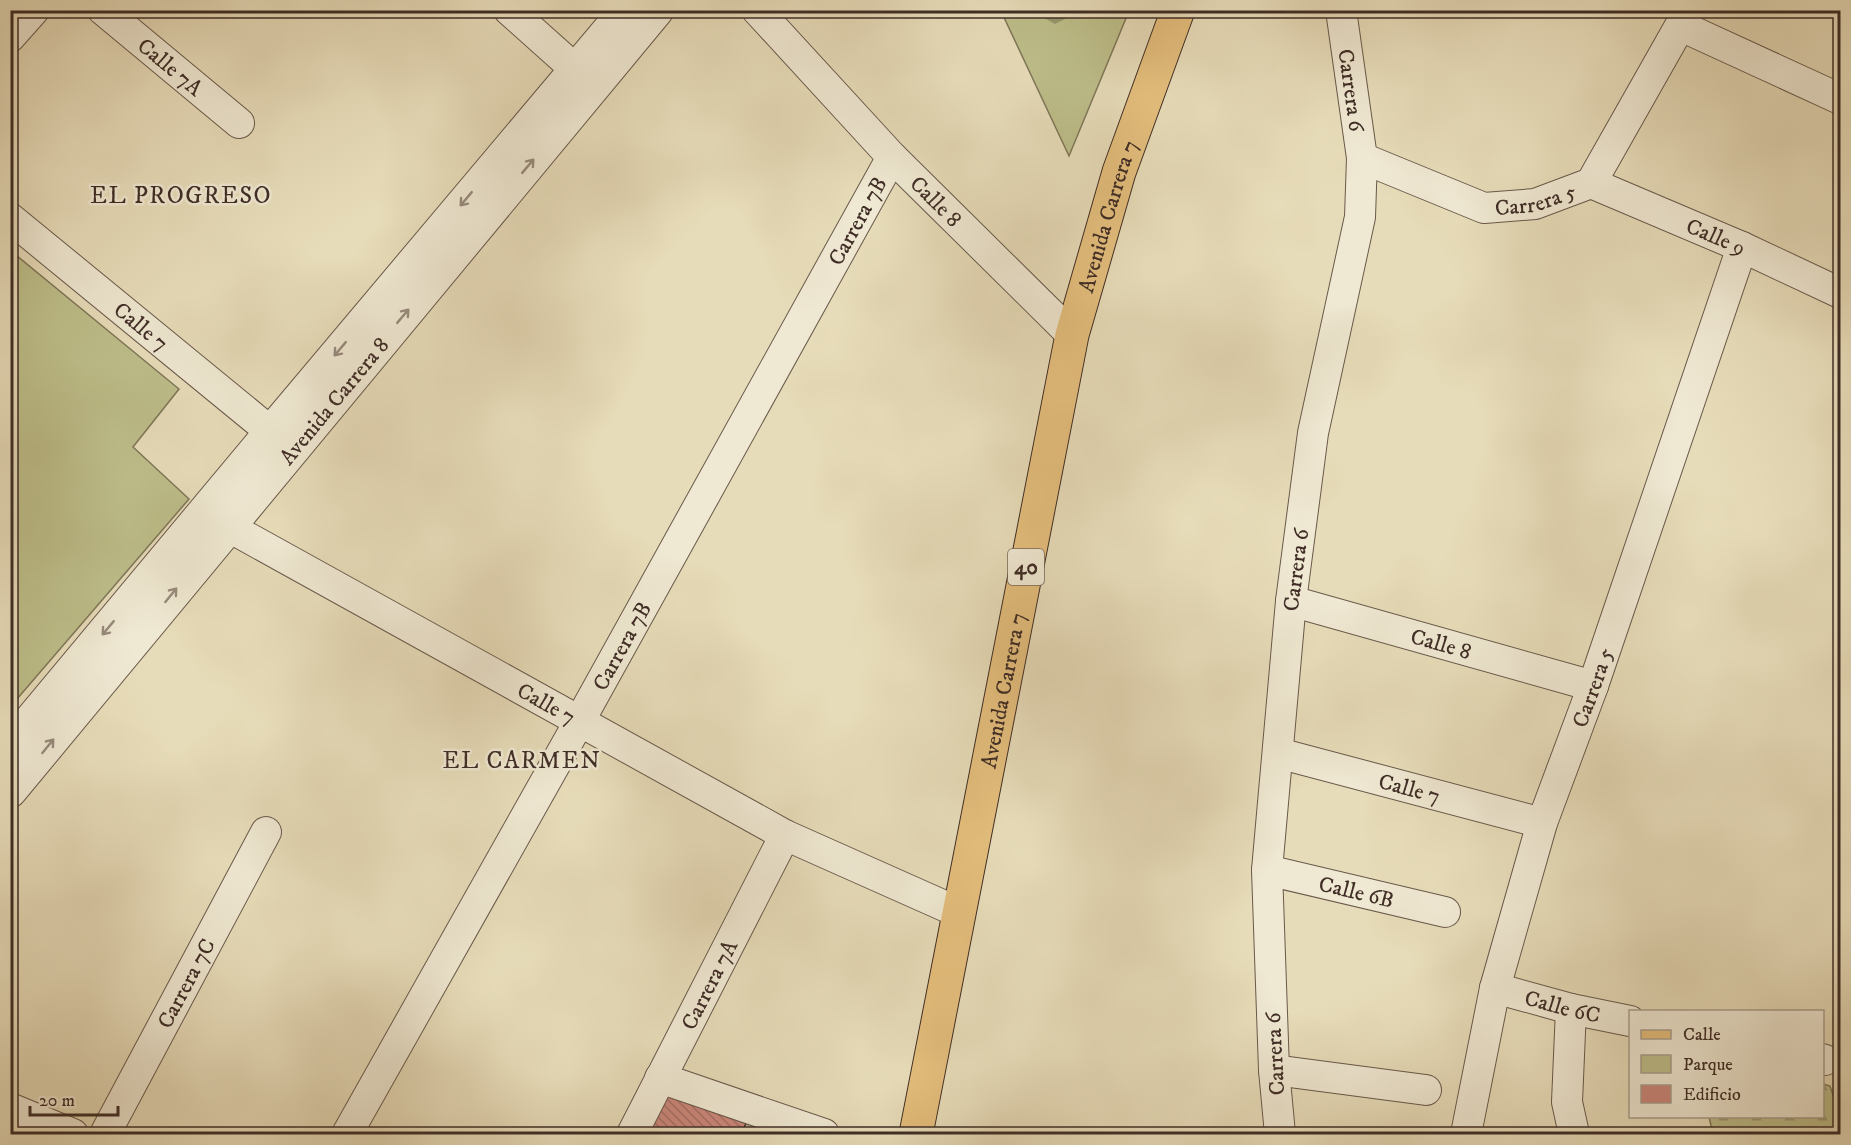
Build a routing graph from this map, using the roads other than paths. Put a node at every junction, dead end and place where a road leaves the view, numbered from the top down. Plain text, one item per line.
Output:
1 (34, 10) edge
2 (103, 10) edge
3 (509, 10) edge
4 (626, 10) edge
5 (657, 10) edge
6 (757, 10) edge
7 (1178, 10) edge
8 (1341, 10) edge
9 (1685, 18) edge
10 (10, 37) edge
11 (575, 69) junction
12 (1840, 99) edge
13 (239, 123) dead end
14 (892, 156) junction
15 (1362, 159) junction
16 (1591, 183) junction
17 (10, 218) edge
18 (1742, 247) junction
19 (1840, 292) edge
20 (1072, 335) junction
21 (271, 432) junction
22 (216, 520) junction
23 (1291, 601) junction
24 (1593, 686) junction
25 (579, 722) junction
26 (10, 745) edge
27 (1278, 753) junction
28 (10, 791) edge
29 (1542, 823) junction
30 (266, 832) dead end
31 (785, 835) junction
32 (1267, 870) junction
33 (958, 912) junction
34 (1445, 912) dead end
35 (1495, 988) junction
36 (1571, 1009) junction
37 (1629, 1021) edge
38 (1274, 1070) junction
39 (660, 1078) junction
40 (1426, 1090) dead end
41 (10, 1108) edge
42 (74, 1134) edge
43 (105, 1134) edge
44 (347, 1134) edge
45 (632, 1134) edge
46 (824, 1134) edge
47 (916, 1134) edge
48 (1280, 1134) edge
49 (1466, 1134) edge
50 (1574, 1134) edge

1 - 10 street
2 - 13 street, Calle 7A
3 - 11 street
4 - 11 street, Avenida Carrera 8
22 -> 5 street, Avenida Carrera 8
6 - 14 street, Calle 8
7 - 20 main road, Avenida Carrera 7 / 40
8 - 15 street, Carrera 6
9 - 12 street
9 - 16 street, Carrera 5
11 -> 21 street, Avenida Carrera 8
14 - 20 street, Calle 8
14 - 25 street, Carrera 7B
15 - 16 street, Carrera 5
15 - 23 street, Carrera 6
16 - 18 street, Calle 9
17 - 21 street, Calle 7
18 - 19 street, Calle 9
18 - 24 street, Carrera 5
20 - 33 main road, Avenida Carrera 7 / 40
21 - 22 street, Avenida Carrera 8
22 - 25 street, Calle 7
22 -> 26 street, Avenida Carrera 8
28 -> 22 street, Avenida Carrera 8
23 - 24 street, Calle 8
23 - 27 street, Carrera 6
24 - 29 street, Carrera 5
25 - 31 street, Calle 7
25 - 44 street, Carrera 7B
27 - 29 street, Calle 7
27 - 32 street, Carrera 6
29 - 35 street, Carrera 5
30 - 43 street, Carrera 7C
31 - 33 street, Calle 7
31 - 39 street, Carrera 7A
32 - 34 street, Calle 6B
32 - 38 street, Carrera 6
33 - 47 main road, Avenida Carrera 7 / 40
35 - 36 street, Calle 6C
35 - 49 street, Carrera 5
36 - 37 street, Calle 6C
36 - 50 street
38 - 40 street
38 - 48 street, Carrera 6
39 - 45 street, Carrera 7A
39 - 46 street
41 - 42 street

